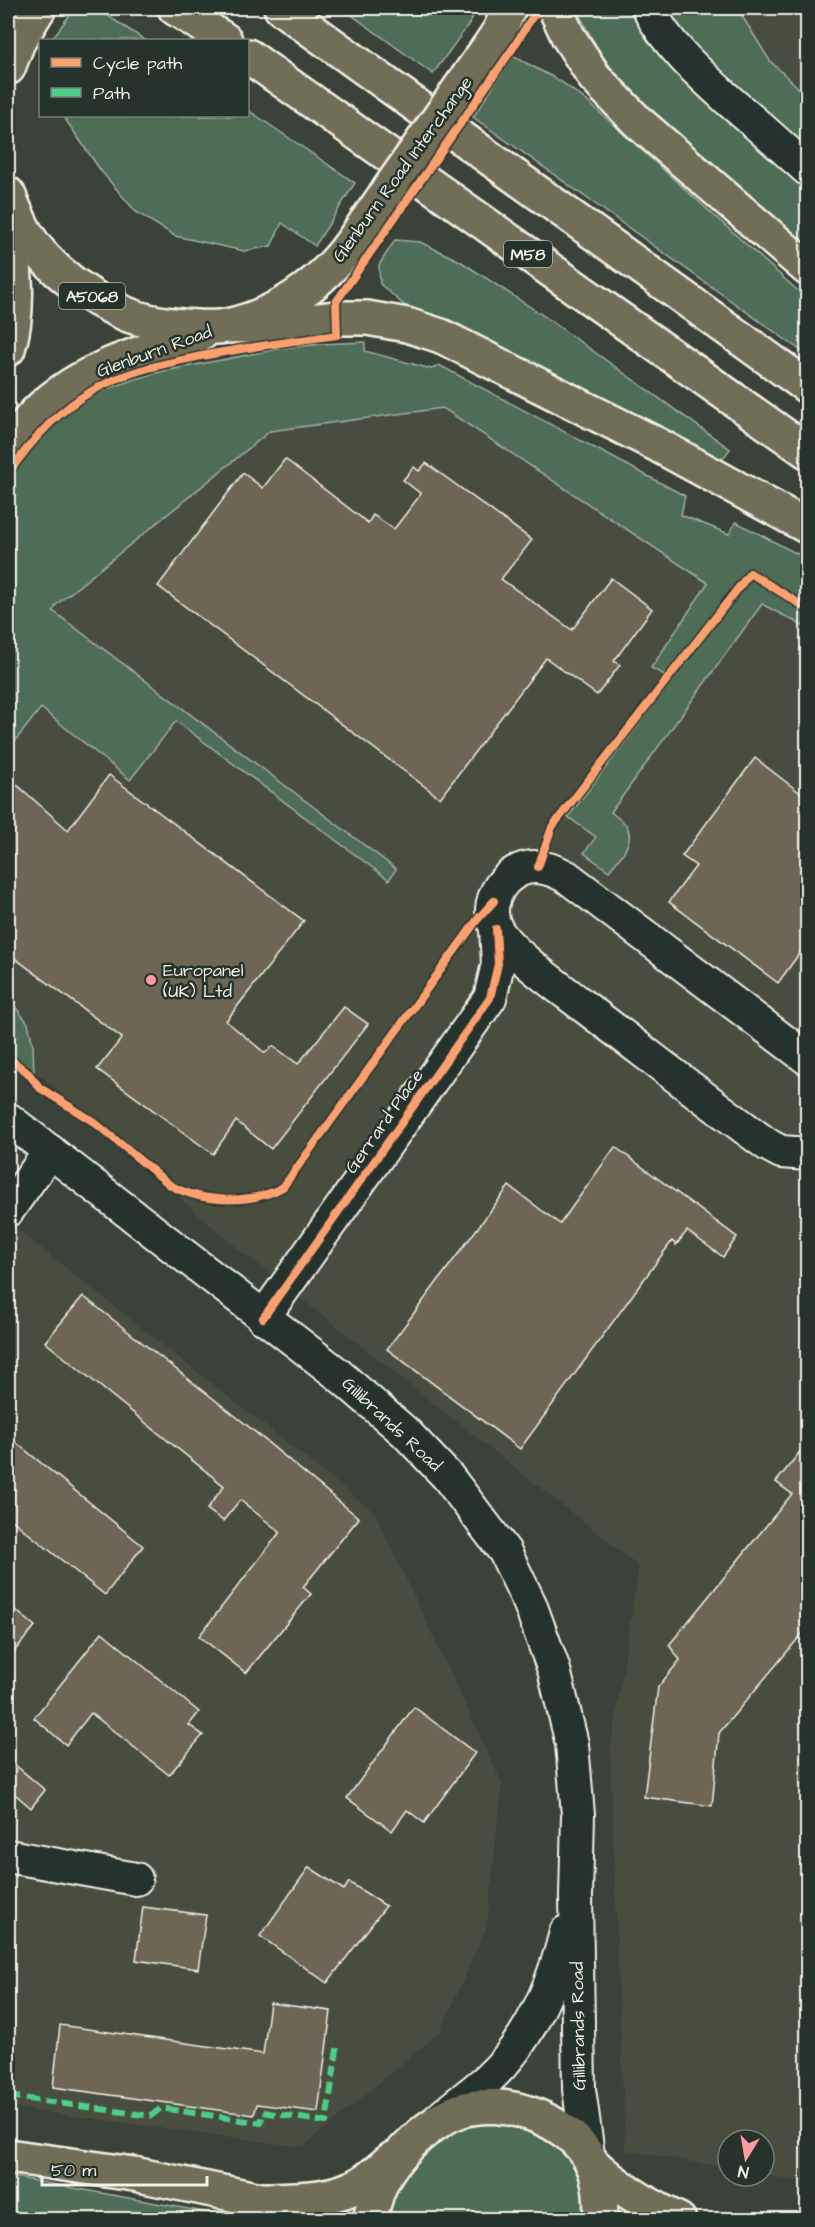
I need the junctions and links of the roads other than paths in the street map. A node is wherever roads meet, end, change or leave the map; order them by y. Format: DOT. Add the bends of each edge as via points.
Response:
graph roads {
  1 [pos="175,8"];
  2 [pos="281,8"];
  3 [pos="509,8"];
  4 [pos="555,8"];
  5 [pos="648,8"];
  6 [pos="34,14"];
  7 [pos="223,39"];
  8 [pos="249,57"];
  9 [pos="8,68"];
  10 [pos="807,170"];
  11 [pos="8,194"];
  12 [pos="8,211"];
  13 [pos="807,269"];
  14 [pos="224,327"];
  15 [pos="8,349"];
  16 [pos="807,387"];
  17 [pos="8,447"];
  18 [pos="807,452"];
  19 [pos="807,527"];
  20 [pos="496,929"];
  21 [pos="553,982"];
  22 [pos="490,998"];
  23 [pos="807,1059"];
  24 [pos="8,1119"];
  25 [pos="50,1151"];
  26 [pos="807,1154"];
  27 [pos="8,1210"];
  28 [pos="263,1318"];
  29 [pos="8,1856"];
  30 [pos="136,1879"];
  31 [pos="576,1896"];
  32 [pos="435,2122"];
  33 [pos="8,2156"];
  34 [pos="397,2156"];
  35 [pos="590,2159"];
  36 [pos="261,2200"];
  37 [pos="301,2220"];
  38 [pos="370,2220"];
  39 [pos="600,2220"];
  40 [pos="679,2220"];
  1 -- 7 [label="main road"];
  2 -- 16 [label="main road"];
  3 -- 14 [label="main road, Glenburn Road Interchange / A5068, bridge" via="488,48 327,273 268,311"];
  4 -- 13 [label="main road" via="595,78 638,122"];
  5 -- 10 [label="street" via="677,50 701,75"];
  6 -- 9 [label="main road"];
  8 -- 18 [label="main road, M58"];
  11 -- 14 [label="main road, Glenburn Road Interchange / A5068" via="28,235 53,266 88,293 127,315 168,324"];
  12 -- 15 [label="main road" via="16,281"];
  14 -- 17 [label="main road, Glenburn Road / A5068" via="120,360 74,382 40,409"];
  14 -- 19 [label="main road" via="367,318 441,336 656,444"];
  20 -- 21 [label="street"];
  20 -- 22 [label="street, Gerrard Place" via="498,964"];
  20 -- 23 [label="street, Gerrard Place" via="494,901 504,880 525,867 553,870"];
  21 -- 22 [label="street" via="521,984"];
  21 -- 26 [label="street" via="768,1145 781,1152"];
  22 -- 28 [label="street, Gerrard Place"];
  24 -- 25 [label="street, Gillibrands Road"];
  25 -- 27 [label="street"];
  25 -- 28 [label="street, Gillibrands Road"];
  28 -- 31 [label="street, Gillibrands Road" via="339,1375 406,1433 448,1477 505,1552 530,1604 554,1670 572,1744 578,1815"];
  29 -- 30 [label="street"];
  31 -- 32 [label="street, Gillibrands Road" via="558,1965 527,2029 490,2077"];
  31 -- 35 [label="street, Gillibrands Road" via="579,2089"];
  32 -- 34 [label="main road"];
  32 -- 35 [label="main road" via="482,2106 529,2113 568,2134"];
  33 -- 36 [label="main road" via="134,2174"];
  34 -- 36 [label="main road" via="344,2192 325,2197"];
  34 -- 38 [label="main road" via="384,2176"];
  35 -- 39 [label="main road" via="599,2186"];
  35 -- 40 [label="main road" via="627,2192"];
  36 -- 37 [label="main road"];
}
